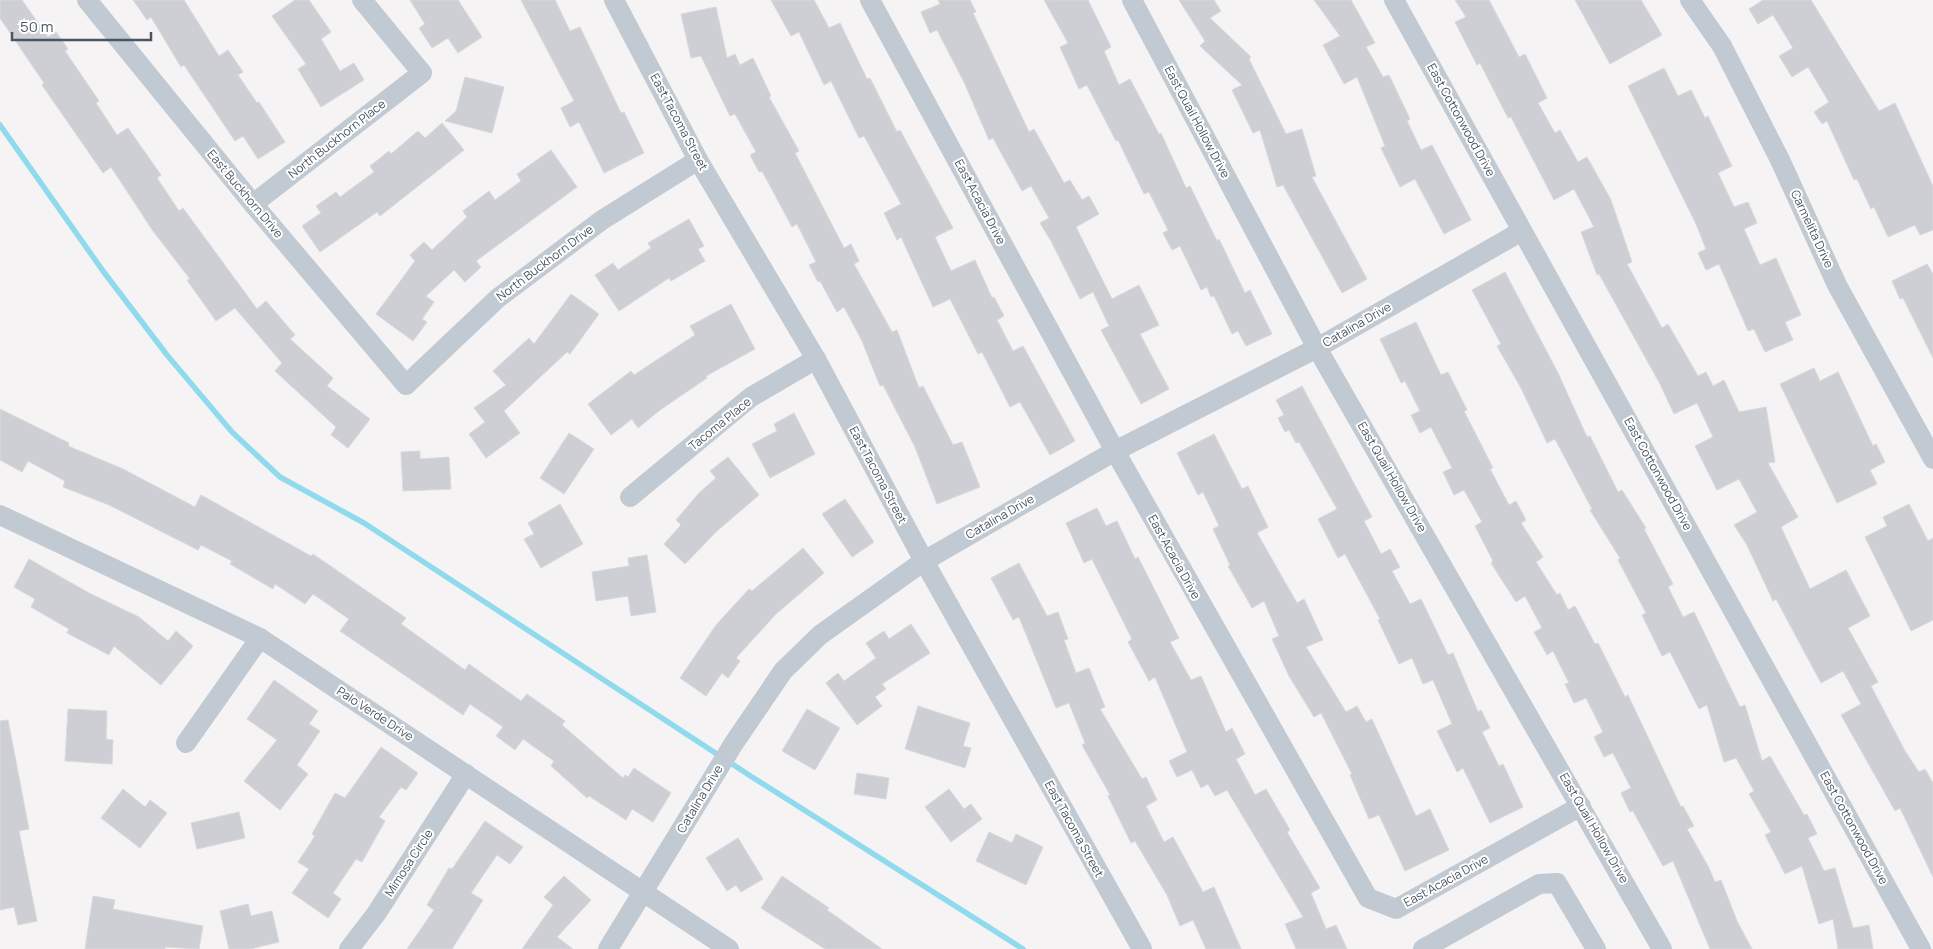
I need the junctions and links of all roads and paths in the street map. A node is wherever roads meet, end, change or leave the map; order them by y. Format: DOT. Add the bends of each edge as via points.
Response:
graph roads {
  1 [pos="87,0"];
  2 [pos="362,0"];
  3 [pos="614,0"];
  4 [pos="870,0"];
  5 [pos="1132,0"];
  6 [pos="1394,0"];
  7 [pos="1690,0"];
  8 [pos="698,160"];
  9 [pos="253,204"];
  10 [pos="1522,231"];
  11 [pos="1317,348"];
  12 [pos="816,359"];
  13 [pos="406,385"];
  14 [pos="1115,451"];
  15 [pos="1933,459"];
  16 [pos="630,497"];
  17 [pos="0,515"];
  18 [pos="924,561"];
  19 [pos="260,638"];
  20 [pos="186,743"];
  21 [pos="466,774"];
  22 [pos="1581,806"];
  23 [pos="645,892"];
  24 [pos="349,949"];
  25 [pos="608,949"];
  26 [pos="729,949"];
  27 [pos="1142,949"];
  28 [pos="1424,949"];
  29 [pos="1596,949"];
  30 [pos="1662,949"];
  31 [pos="1921,949"];
  1 -- 9 [label="street, East Buckhorn Drive"];
  2 -- 9 [label="street, North Buckhorn Place" via="422,73"];
  3 -- 8 [label="street, East Tacoma Street"];
  4 -- 14 [label="street, East Acacia Drive"];
  5 -- 11 [label="street, East Quail Hollow Drive"];
  6 -- 10 [label="street, East Cottonwood Drive"];
  7 -- 15 [label="street, Carmelita Drive" via="1722,46 1780,160 1837,284"];
  8 -- 12 [label="street, East Tacoma Street"];
  8 -- 13 [label="street, North Buckhorn Drive" via="602,220 498,298"];
  9 -- 13 [label="street, East Buckhorn Drive"];
  10 -- 11 [label="street, Catalina Drive"];
  10 -- 31 [label="street, East Cottonwood Drive"];
  11 -- 14 [label="street, Catalina Drive"];
  11 -- 22 [label="street, East Quail Hollow Drive"];
  12 -- 16 [label="street, Tacoma Place" via="751,397"];
  12 -- 18 [label="street, East Tacoma Street"];
  14 -- 18 [label="street, Catalina Drive"];
  14 -- 22 [label="street, East Acacia Drive" via="1368,898 1396,908"];
  17 -- 19 [label="street, Palo Verde Drive"];
  18 -- 23 [label="street, Catalina Drive" via="820,635 783,671 734,744"];
  18 -- 27 [label="street, East Tacoma Street"];
  19 -- 20 [label="street"];
  19 -- 21 [label="street, Palo Verde Drive"];
  21 -- 23 [label="street, Palo Verde Drive"];
  21 -- 24 [label="street, Mimosa Circle" via="376,914"];
  22 -- 30 [label="street, East Quail Hollow Drive"];
  23 -- 25 [label="street, Catalina Drive"];
  23 -- 26 [label="street, Palo Verde Drive"];
  28 -- 29 [label="street" via="1539,884 1557,883"];
}
